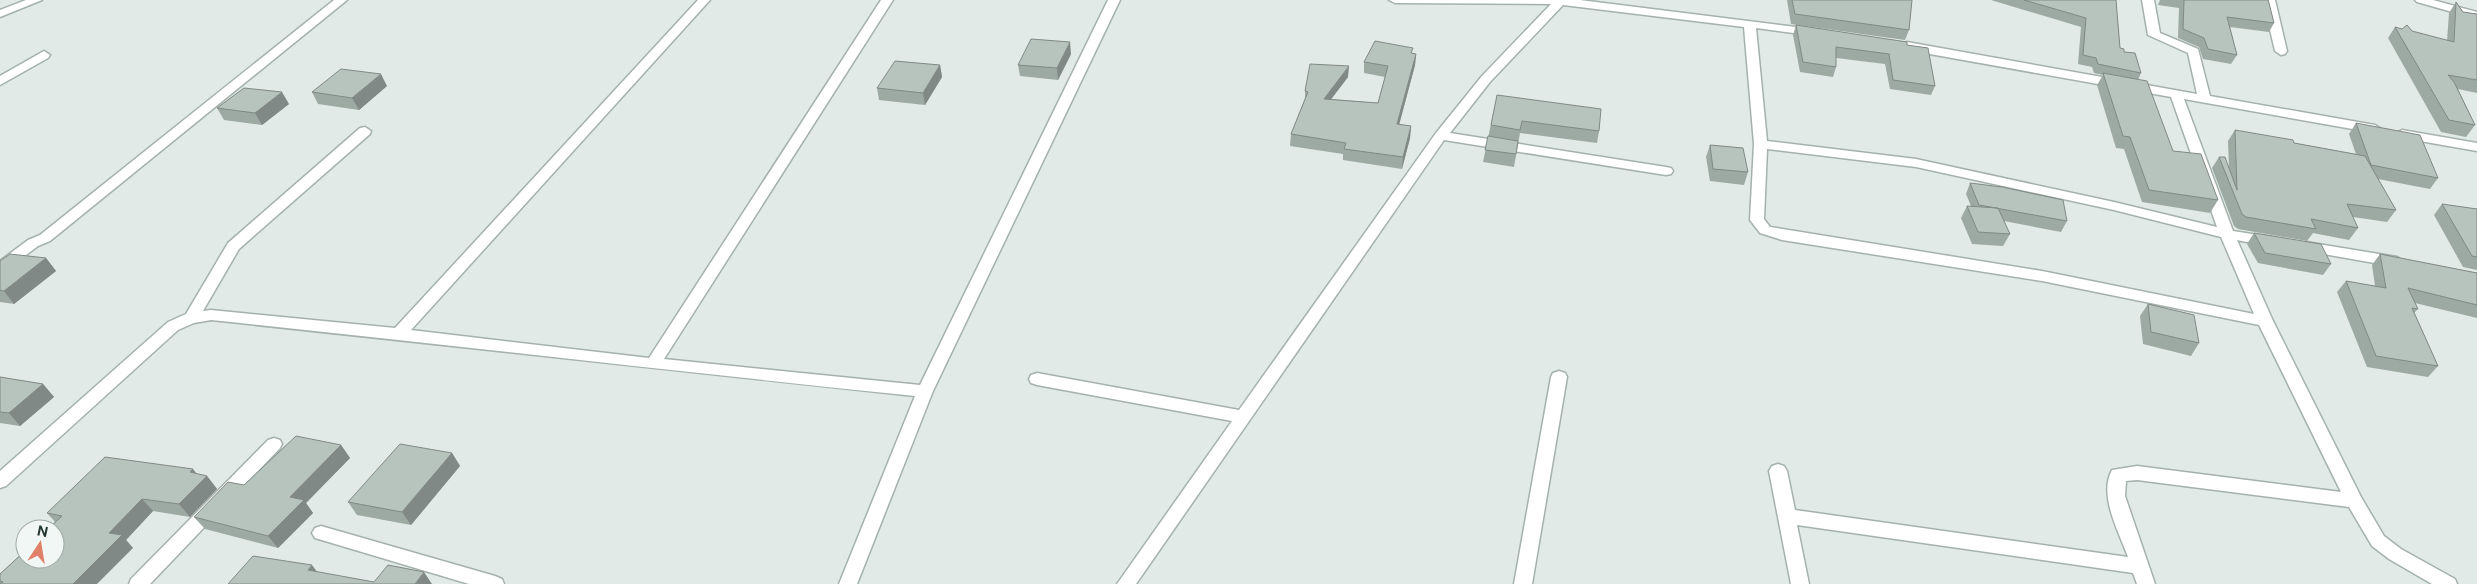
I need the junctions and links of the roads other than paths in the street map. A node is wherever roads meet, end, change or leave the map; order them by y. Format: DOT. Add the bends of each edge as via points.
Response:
graph roads {
  1 [pos="36,0"];
  2 [pos="342,0"];
  3 [pos="704,0"];
  4 [pos="887,0"];
  5 [pos="1114,0"];
  6 [pos="1395,0"];
  7 [pos="2148,0"];
  8 [pos="2269,0"];
  9 [pos="2421,0"];
  10 [pos="1560,1"];
  11 [pos="0,14"];
  12 [pos="2477,16"];
  13 [pos="1750,23"];
  14 [pos="1825,34"];
  15 [pos="1892,44"];
  16 [pos="2281,51"];
  17 [pos="44,55"];
  18 [pos="0,81"];
  19 [pos="2176,94"];
  20 [pos="2205,100"];
  21 [pos="365,131"];
  22 [pos="1441,136"];
  23 [pos="1761,144"];
  24 [pos="2477,147"];
  25 [pos="1666,171"];
  26 [pos="2227,234"];
  27 [pos="2410,264"];
  28 [pos="0,268"];
  29 [pos="191,318"];
  30 [pos="2264,321"];
  31 [pos="399,334"];
  32 [pos="653,364"];
  33 [pos="1559,376"];
  34 [pos="1037,379"];
  35 [pos="925,391"];
  36 [pos="1243,416"];
  37 [pos="274,444"];
  38 [pos="1778,470"];
  39 [pos="0,481"];
  40 [pos="2354,501"];
  41 [pos="1785,516"];
  42 [pos="321,533"];
  43 [pos="2140,566"];
  44 [pos="138,584"];
  45 [pos="495,584"];
  46 [pos="848,584"];
  47 [pos="1126,584"];
  48 [pos="1522,584"];
  49 [pos="1800,584"];
  50 [pos="2146,584"];
  51 [pos="2448,584"];
  1 -- 11 [label="street"];
  2 -- 28 [label="street" via="45,238"];
  3 -- 31 [label="street"];
  4 -- 32 [label="street"];
  5 -- 35 [label="street"];
  6 -- 10 [label="street"];
  7 -- 20 [label="street" via="2154,35 2194,52"];
  8 -- 16 [label="street"];
  9 -- 12 [label="street"];
  10 -- 13 [label="street"];
  10 -- 22 [label="street" via="1486,79"];
  13 -- 14 [label="street"];
  13 -- 23 [label="street"];
  15 -- 19 [label="street"];
  17 -- 18 [label="street"];
  19 -- 20 [label="street"];
  19 -- 26 [label="street"];
  20 -- 24 [label="street"];
  21 -- 29 [label="street" via="233,246"];
  22 -- 25 [label="street"];
  22 -- 36 [label="street"];
  23 -- 26 [label="street" via="1916,163"];
  23 -- 30 [label="street" via="1757,220 1765,230 1782,236 2042,276"];
  26 -- 27 [label="street"];
  26 -- 30 [label="street"];
  29 -- 31 [label="street" via="211,315"];
  29 -- 39 [label="street" via="173,326"];
  30 -- 40 [label="street"];
  31 -- 32 [label="street"];
  32 -- 35 [label="street"];
  33 -- 48 [label="street"];
  34 -- 36 [label="street"];
  35 -- 46 [label="street"];
  36 -- 47 [label="street"];
  37 -- 44 [label="street"];
  38 -- 41 [label="street"];
  40 -- 43 [label="street" via="2137,472 2118,475 2116,496"];
  40 -- 51 [label="street" via="2378,541"];
  41 -- 43 [label="street"];
  41 -- 49 [label="street"];
  42 -- 45 [label="street"];
  43 -- 50 [label="street"];
}
